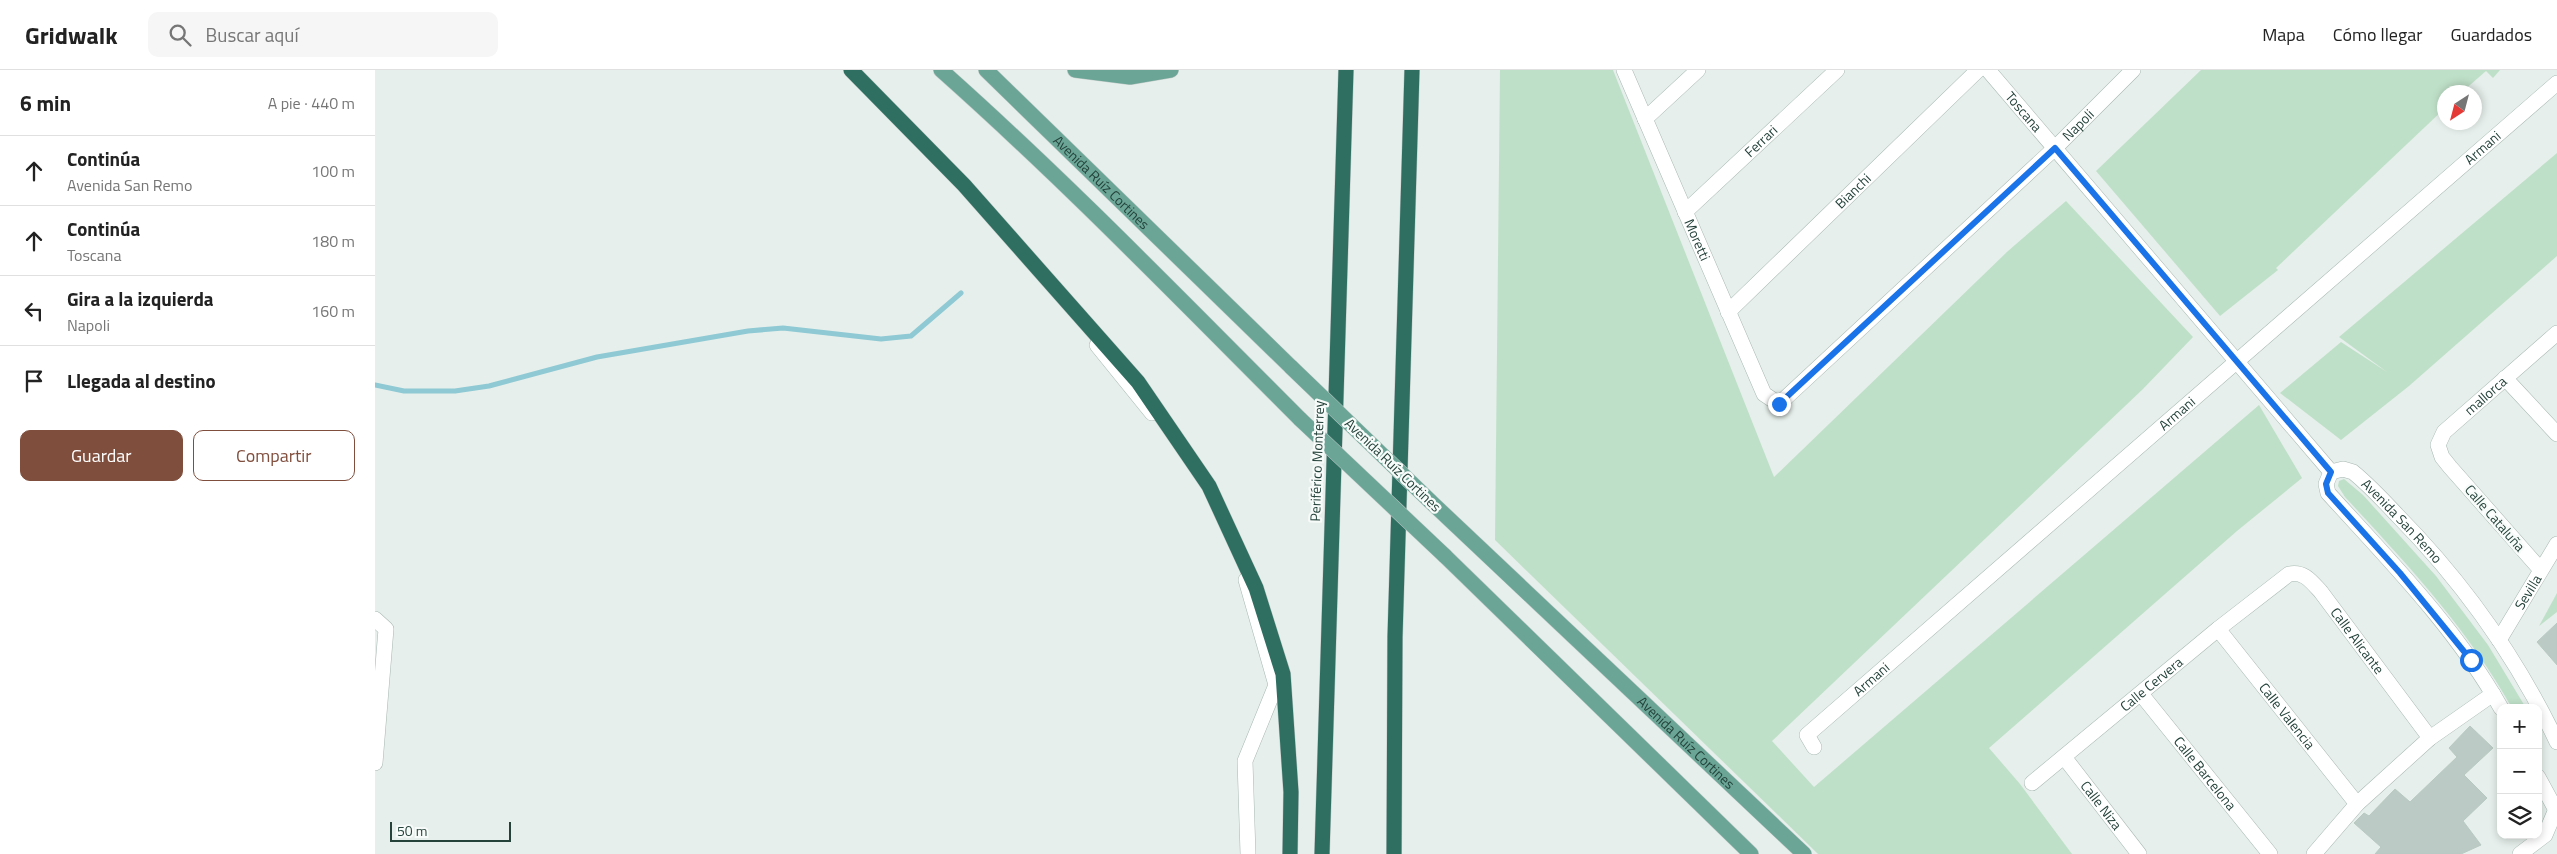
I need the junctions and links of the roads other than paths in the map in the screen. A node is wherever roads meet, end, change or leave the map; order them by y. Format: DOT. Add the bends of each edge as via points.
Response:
graph roads {
  1 [pos="851,70"];
  2 [pos="941,70"];
  3 [pos="986,70"];
  4 [pos="1075,70"];
  5 [pos="1171,70"];
  6 [pos="1346,70"];
  7 [pos="1412,70"];
  8 [pos="1625,70"];
  9 [pos="1698,70"];
  10 [pos="1837,70"];
  11 [pos="1978,70"];
  12 [pos="1988,70"];
  13 [pos="2133,70"];
  14 [pos="2557,82"];
  15 [pos="1645,119"];
  16 [pos="2055,148"];
  17 [pos="964,185"];
  18 [pos="1685,212"];
  19 [pos="1728,312"];
  20 [pos="2557,332"];
  21 [pos="2237,362"];
  22 [pos="2505,378"];
  23 [pos="1779,404"];
  24 [pos="2557,434"];
  25 [pos="2450,467"];
  26 [pos="2331,472"];
  27 [pos="2557,544"];
  28 [pos="2540,569"];
  29 [pos="2273,587"];
  30 [pos="375,619"];
  31 [pos="2218,629"];
  32 [pos="2499,640"];
  33 [pos="2141,694"];
  34 [pos="2493,694"];
  35 [pos="2499,704"];
  36 [pos="2430,738"];
  37 [pos="2557,742"];
  38 [pos="1814,748"];
  39 [pos="375,754"];
  40 [pos="2064,757"];
  41 [pos="2033,783"];
  42 [pos="2542,784"];
  43 [pos="2357,804"];
  44 [pos="2556,809"];
  45 [pos="2551,836"];
  46 [pos="1248,854"];
  47 [pos="1290,854"];
  48 [pos="1322,854"];
  49 [pos="1393,854"];
  50 [pos="1751,854"];
  51 [pos="1804,854"];
  52 [pos="2139,854"];
  53 [pos="2270,854"];
  54 [pos="2314,854"];
  55 [pos="2520,854"];
  1 -- 17 [label="highway"];
  2 -- 50 [label="main road, Avenida Ruíz Cortines, bridge" via="1115,234 1300,419"];
  3 -- 51 [label="main road, Avenida Ruíz Cortines, bridge" via="1430,501"];
  4 -- 5 [label="main road" via="1131,77"];
  6 -- 48 [label="highway, Periférico Monterrey"];
  7 -- 49 [label="highway" via="1395,638"];
  8 -- 15 [label="street, Moretti"];
  9 -- 15 [label="street"];
  10 -- 18 [label="street, Ferrari"];
  11 -- 19 [label="street, Bianchi"];
  12 -- 16 [label="street, Toscana"];
  13 -- 16 [label="street, Napoli"];
  14 -- 21 [label="street, Armani"];
  15 -- 18 [label="street, Moretti"];
  16 -- 21 [label="street, Toscana"];
  16 -- 23 [label="street, Napoli"];
  17 -- 46 [label="street" via="1180,446 1243,567 1276,685 1245,761"];
  17 -- 47 [label="highway" via="1137,382 1209,486 1256,588 1283,674 1291,792"];
  18 -- 19 [label="street, Moretti"];
  19 -- 23 [label="street, Moretti" via="1764,394"];
  20 -- 22 [label="street, mallorca"];
  21 -- 26 [label="street, Toscana"];
  21 -- 38 [label="street, Armani" via="1807,736"];
  22 -- 24 [label="street"];
  22 -- 25 [label="street, mallorca" via="2443,432 2438,445"];
  25 -- 28 [label="street, Calle Cataluña"];
  26 -- 32 [label="street, Avenida San Remo" via="2343,469 2361,478 2437,555"];
  26 -- 34 [label="street" via="2326,484 2328,493 2400,573 2471,660"];
  27 -- 28 [label="street, Sevilla"];
  28 -- 32 [label="street, Sevilla"];
  29 -- 31 [label="street, Calle Cervera"];
  29 -- 36 [label="street, Calle Alicante" via="2289,574 2297,572 2307,577"];
  30 -- 39 [label="street" via="386,629"];
  31 -- 33 [label="street, Calle Cervera"];
  31 -- 43 [label="street, Calle Valencia"];
  32 -- 37 [label="street, Avenida San Remo" via="2538,701"];
  33 -- 40 [label="street, Calle Cervera"];
  33 -- 53 [label="street, Calle Barcelona"];
  34 -- 35 [label="street"];
  34 -- 36 [label="street"];
  36 -- 43 [label="street"];
  40 -- 41 [label="street, Calle Cervera"];
  40 -- 52 [label="street, Calle Niza"];
  42 -- 44 [label="street"];
  43 -- 54 [label="street"];
  44 -- 45 [label="street"];
  45 -- 55 [label="street"];
}
